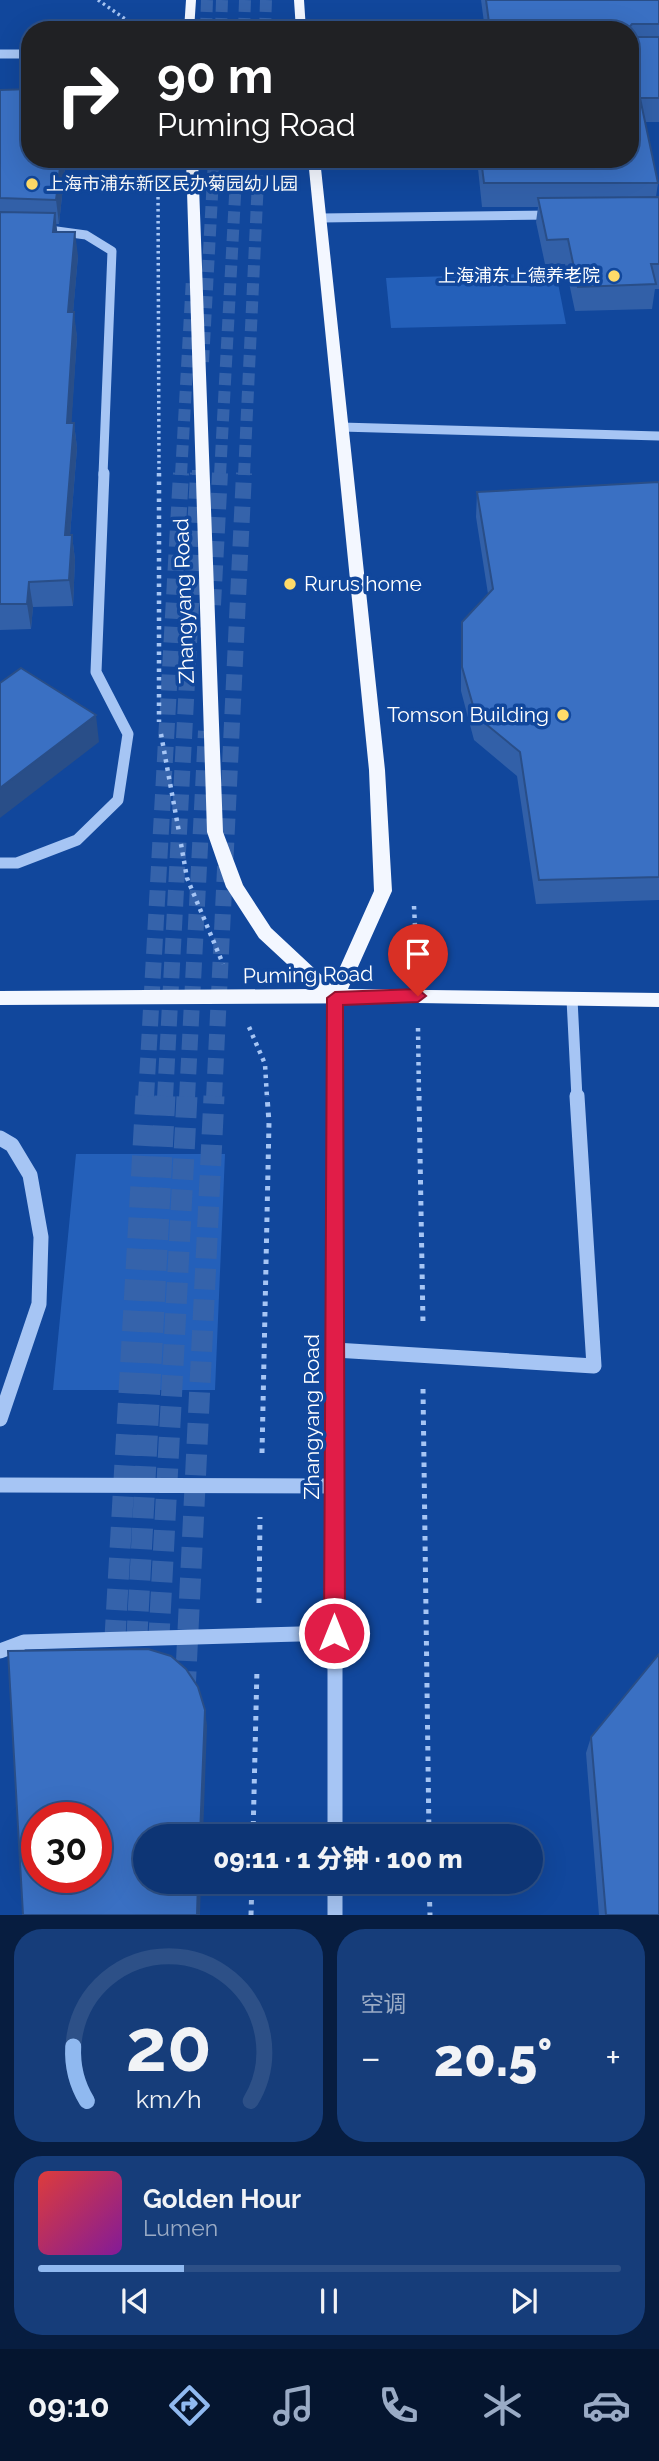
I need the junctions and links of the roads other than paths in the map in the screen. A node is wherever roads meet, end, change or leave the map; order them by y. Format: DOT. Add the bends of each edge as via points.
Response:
graph roads {
  1 [pos="191,0"];
  2 [pos="299,0"];
  3 [pos="190,21"];
  4 [pos="300,21"];
  5 [pos="0,54"];
  6 [pos="21,54"];
  7 [pos="191,168"];
  8 [pos="315,168"];
  9 [pos="565,215"];
  10 [pos="321,218"];
  11 [pos="32,229"];
  12 [pos="341,427"];
  13 [pos="659,436"];
  14 [pos="0,863"];
  15 [pos="0,998"];
  16 [pos="335,998"];
  17 [pos="572,999"];
  18 [pos="659,1000"];
  19 [pos="0,1138"];
  20 [pos="335,1350"];
  21 [pos="0,1419"];
  22 [pos="0,1485"];
  23 [pos="335,1486"];
  24 [pos="334,1633"];
  25 [pos="0,1651"];
  26 [pos="335,1824"];
  27 [pos="335,1894"];
  28 [pos="335,1915"];
  1 -- 3 [label="main road"];
  2 -- 4 [label="main road"];
  5 -- 6 [label="street"];
  7 -- 16 [label="main road, Zhangyang Road" via="215,832 235,887 265,933"];
  8 -- 10 [label="main road, Zhangyang Road"];
  9 -- 10 [label="lane"];
  10 -- 12 [label="main road, Zhangyang Road"];
  11 -- 14 [label="street" via="86,235 112,251 96,672 128,734 118,800 77,840 17,863"];
  12 -- 13 [label="street"];
  12 -- 16 [label="main road, Zhangyang Road" via="377,770 383,891"];
  15 -- 16 [label="main road, Puming Road"];
  16 -- 17 [label="main road, Puming Road"];
  16 -- 20 [label="street, Zhangyang Road"];
  17 -- 18 [label="main road, Puming Road"];
  17 -- 20 [label="street" via="594,1366"];
  19 -- 21 [label="street" via="12,1145 30,1175 41,1237 39,1304"];
  20 -- 23 [label="street, Zhangyang Road"];
  22 -- 23 [label="street"];
  23 -- 24 [label="street, Zhangyang Road"];
  24 -- 25 [label="street" via="24,1642"];
  24 -- 26 [label="street, Zhangyang Road"];
  27 -- 28 [label="street"];
}
